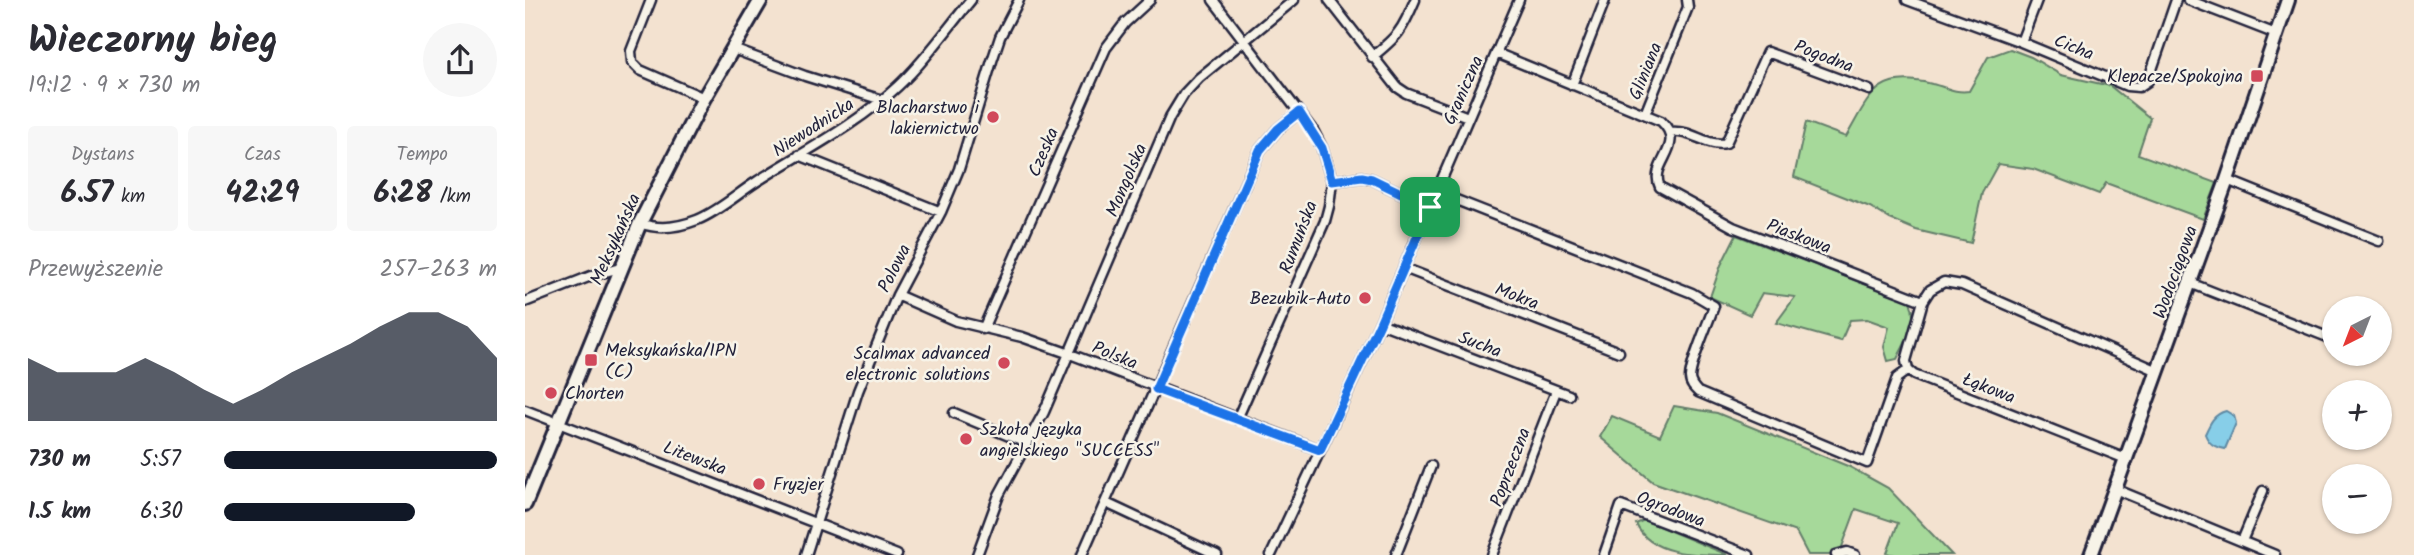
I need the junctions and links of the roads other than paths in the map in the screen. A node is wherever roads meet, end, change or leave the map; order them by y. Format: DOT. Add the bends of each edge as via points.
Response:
graph roads {
  1 [pos="651,0"];
  2 [pos="761,0"];
  3 [pos="971,0"];
  4 [pos="1019,0"];
  5 [pos="1150,0"];
  6 [pos="1213,0"];
  7 [pos="1294,0"];
  8 [pos="1329,0"];
  9 [pos="1415,0"];
  10 [pos="1519,0"];
  11 [pos="1605,0"];
  12 [pos="1687,0"];
  13 [pos="1907,0"];
  14 [pos="2037,0"];
  15 [pos="2176,0"];
  16 [pos="2188,0"];
  17 [pos="2288,0"];
  18 [pos="2276,34"];
  19 [pos="1245,41"];
  20 [pos="2021,42"];
  21 [pos="733,49"];
  22 [pos="1496,53"];
  23 [pos="1372,57"];
  24 [pos="1572,85"];
  25 [pos="1869,90"];
  26 [pos="704,98"];
  27 [pos="882,100"];
  28 [pos="1299,112"];
  29 [pos="1645,114"];
  30 [pos="1468,117"];
  31 [pos="1670,132"];
  32 [pos="799,155"];
  33 [pos="2227,180"];
  34 [pos="1332,181"];
  35 [pos="1436,192"];
  36 [pos="1430,207"];
  37 [pos="941,212"];
  38 [pos="640,223"];
  39 [pos="2379,241"];
  40 [pos="620,268"];
  41 [pos="1404,268"];
  42 [pos="2190,283"];
  43 [pos="897,295"];
  44 [pos="1923,301"];
  45 [pos="525,302"];
  46 [pos="1380,323"];
  47 [pos="983,329"];
  48 [pos="2322,335"];
  49 [pos="1619,352"];
  50 [pos="1069,354"];
  51 [pos="1908,370"];
  52 [pos="2158,371"];
  53 [pos="1156,389"];
  54 [pos="1556,391"];
  55 [pos="1569,396"];
  56 [pos="525,410"];
  57 [pos="954,413"];
  58 [pos="1237,419"];
  59 [pos="559,422"];
  60 [pos="1026,443"];
  61 [pos="1320,450"];
  62 [pos="2126,459"];
  63 [pos="1431,466"];
  64 [pos="2115,489"];
  65 [pos="2263,491"];
  66 [pos="1106,503"];
  67 [pos="525,504"];
  68 [pos="816,524"];
  69 [pos="2242,541"];
  70 [pos="1731,552"];
  71 [pos="806,555"];
  72 [pos="897,555"];
  73 [pos="977,555"];
  74 [pos="1083,555"];
  75 [pos="1217,555"];
  76 [pos="1272,555"];
  77 [pos="1396,555"];
  78 [pos="1492,555"];
  79 [pos="1604,555"];
  80 [pos="1749,555"];
  81 [pos="1836,555"];
  82 [pos="1855,555"];
  83 [pos="2091,555"];
  84 [pos="2275,555"];
  1 -- 26 [label="street" via="631,51 632,62 640,70"];
  2 -- 21 [label="street, Meksykańska"];
  3 -- 27 [label="street, Niewodnicka"];
  4 -- 37 [label="street, Polowa" via="1000,37"];
  5 -- 47 [label="street, Czeska" via="1105,48"];
  6 -- 19 [label="street, Rumuńska"];
  7 -- 19 [label="street, Mongolska"];
  8 -- 23 [label="street"];
  9 -- 23 [label="street" via="1395,38"];
  10 -- 22 [label="street, Graniczna"];
  11 -- 24 [label="street"];
  12 -- 29 [label="street, Gliniana"];
  13 -- 20 [label="street, Cicha"];
  14 -- 20 [label="street"];
  15 -- 20 [label="street, Cicha" via="2148,81 2139,87"];
  16 -- 18 [label="street"];
  17 -- 18 [label="street, Wodociągowa"];
  18 -- 33 [label="street, Wodociągowa"];
  19 -- 28 [label="street, Rumuńska"];
  19 -- 50 [label="street, Mongolska" via="1199,78 1170,117"];
  21 -- 26 [label="street, Meksykańska"];
  21 -- 27 [label="street"];
  22 -- 24 [label="street"];
  22 -- 30 [label="street, Graniczna"];
  23 -- 30 [label="street" via="1406,93"];
  24 -- 29 [label="street"];
  25 -- 31 [label="street, Pogodna" via="1767,52 1726,143"];
  26 -- 38 [label="street, Meksykańska"];
  27 -- 32 [label="street, Niewodnicka"];
  28 -- 34 [label="street, Rumuńska" via="1322,148"];
  28 -- 53 [label="street" via="1260,150"];
  29 -- 31 [label="street" via="1661,121"];
  30 -- 35 [label="street, Graniczna"];
  31 -- 44 [label="street, Piaskowa" via="1657,181 1667,192 1733,227"];
  32 -- 37 [label="street"];
  32 -- 38 [label="street, Niewodnicka" via="696,220 676,226"];
  33 -- 39 [label="street"];
  33 -- 42 [label="street, Wodociągowa"];
  34 -- 36 [label="street, Rumuńska" via="1372,179"];
  34 -- 58 [label="street, Rumuńska" via="1325,221"];
  35 -- 36 [label="street, Graniczna"];
  35 -- 51 [label="street" via="1692,293 1714,306 1692,369 1692,386 1867,463 1897,378"];
  36 -- 41 [label="street, Graniczna"];
  37 -- 43 [label="street, Polowa"];
  38 -- 40 [label="street, Meksykańska"];
  40 -- 45 [label="street"];
  40 -- 59 [label="street, Meksykańska"];
  41 -- 46 [label="street, Graniczna"];
  41 -- 49 [label="street, Mokra"];
  42 -- 48 [label="street"];
  42 -- 52 [label="street, Wodociągowa"];
  43 -- 47 [label="street, Polska"];
  43 -- 68 [label="street, Polowa" via="857,391"];
  44 -- 51 [label="street" via="1906,361"];
  44 -- 52 [label="street" via="1944,282 1962,285"];
  46 -- 54 [label="street, Sucha"];
  46 -- 61 [label="street, Graniczna"];
  47 -- 50 [label="street, Polska"];
  50 -- 53 [label="street, Polska"];
  50 -- 60 [label="street, Mongolska"];
  51 -- 62 [label="street, Łąkowa"];
  52 -- 62 [label="street, Wodociągowa"];
  53 -- 58 [label="street, Polska"];
  53 -- 66 [label="street"];
  54 -- 55 [label="street, Sucha"];
  54 -- 78 [label="street, Poprzeczna"];
  56 -- 59 [label="street, Litewska"];
  57 -- 60 [label="street"];
  58 -- 61 [label="street, Polska"];
  59 -- 67 [label="street, Meksykańska"];
  59 -- 68 [label="street, Litewska"];
  60 -- 73 [label="street, Mongolska" via="999,495"];
  61 -- 76 [label="street, Graniczna"];
  62 -- 64 [label="street, Wodociągowa"];
  63 -- 77 [label="street"];
  64 -- 69 [label="street"];
  64 -- 83 [label="street, Wodociągowa"];
  65 -- 69 [label="street"];
  66 -- 74 [label="street"];
  66 -- 75 [label="street"];
  68 -- 71 [label="street, Polowa"];
  68 -- 72 [label="street, Litewska"];
  69 -- 84 [label="street"];
  70 -- 79 [label="street, Ogrodowa" via="1621,506"];
  70 -- 80 [label="street, Ogrodowa"];
  81 -- 82 [label="street"];
}
